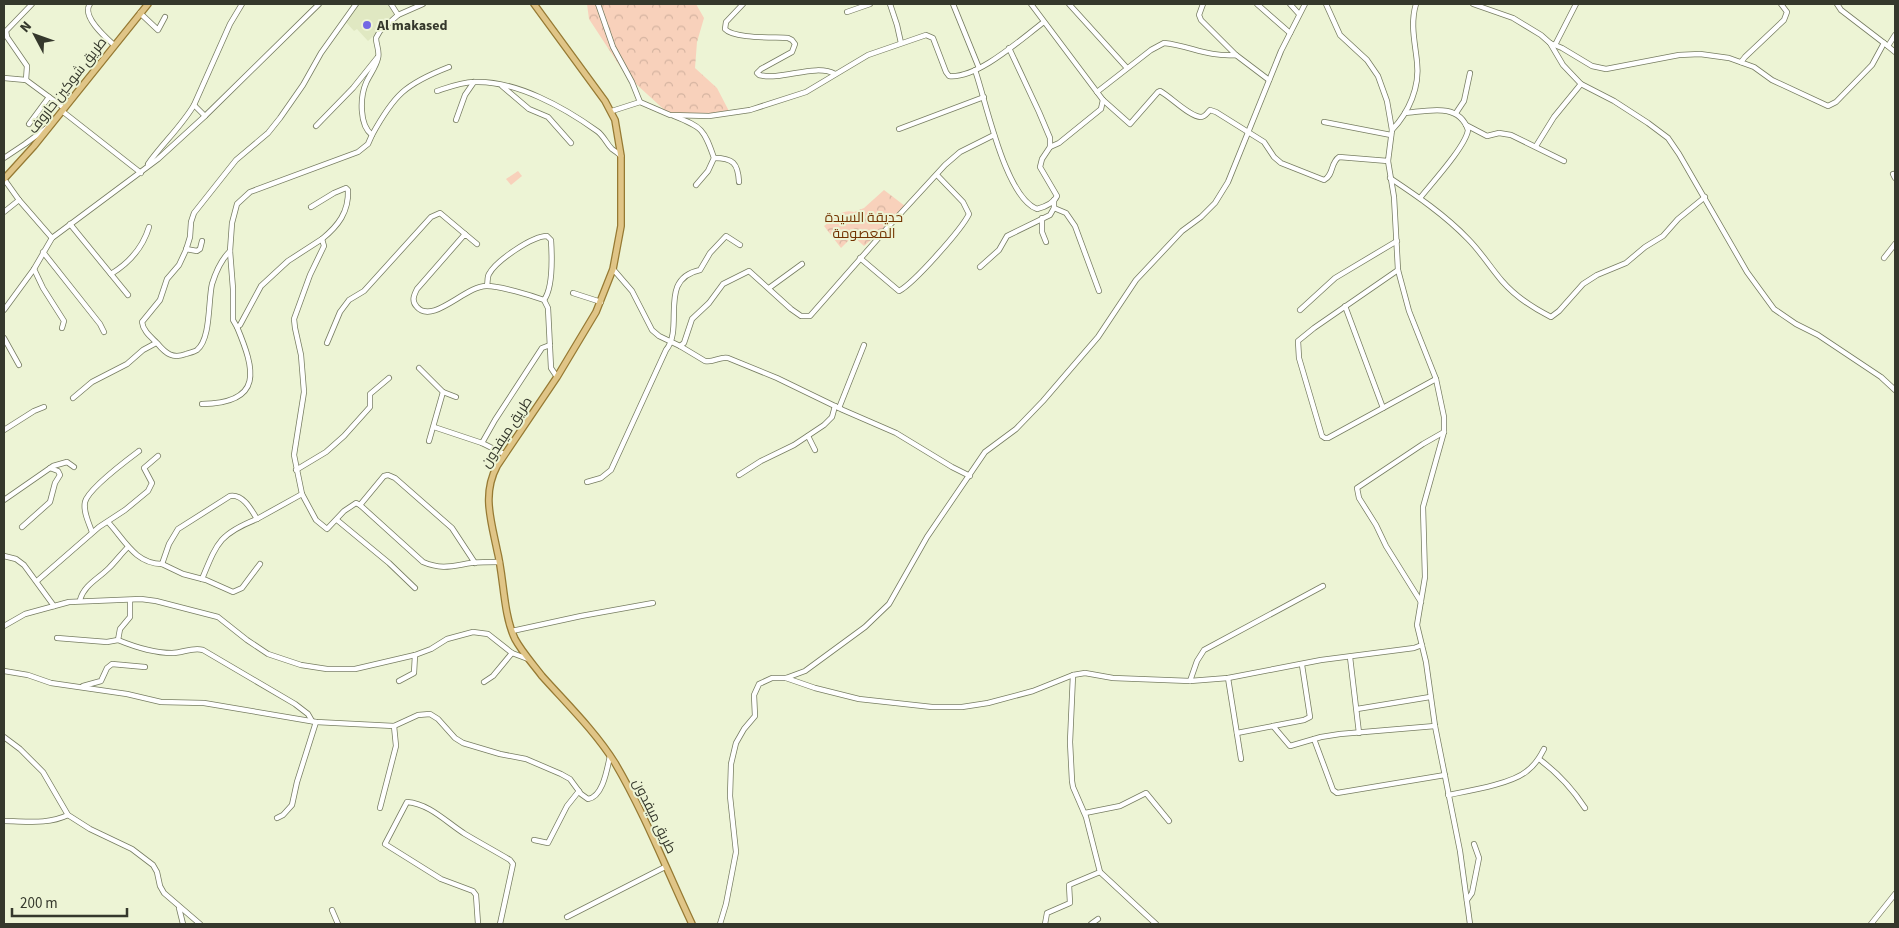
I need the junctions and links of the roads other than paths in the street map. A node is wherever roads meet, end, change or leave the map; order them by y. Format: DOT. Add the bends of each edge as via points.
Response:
graph roads {
  1 [pos="32,4"];
  2 [pos="90,4"];
  3 [pos="148,4"];
  4 [pos="242,4"];
  5 [pos="318,4"];
  6 [pos="356,4"];
  7 [pos="391,4"];
  8 [pos="423,4"];
  9 [pos="534,4"];
  10 [pos="598,4"];
  11 [pos="742,4"];
  12 [pos="870,4"];
  13 [pos="890,4"];
  14 [pos="953,4"];
  15 [pos="1031,4"];
  16 [pos="1069,4"];
  17 [pos="1203,4"];
  18 [pos="1257,4"];
  19 [pos="1290,4"];
  20 [pos="1305,4"];
  21 [pos="1326,4"];
  22 [pos="1416,4"];
  23 [pos="1473,4"];
  24 [pos="1576,4"];
  25 [pos="1781,4"];
  26 [pos="1837,4"];
  27 [pos="847,12"];
  28 [pos="140,13"];
  29 [pos="1299,14"];
  30 [pos="398,15"];
  31 [pos="165,17"];
  32 [pos="1044,22"];
  33 [pos="1290,33"];
  34 [pos="1895,35"];
  35 [pos="901,43"];
  36 [pos="1553,44"];
  37 [pos="114,45"];
  38 [pos="1886,45"];
  39 [pos="1009,48"];
  40 [pos="1895,52"];
  41 [pos="1236,55"];
  42 [pos="378,56"];
  43 [pos="1741,62"];
  44 [pos="449,67"];
  45 [pos="1127,68"];
  46 [pos="977,69"];
  47 [pos="1470,72"];
  48 [pos="835,74"];
  49 [pos="4,78"];
  50 [pos="26,80"];
  51 [pos="1269,80"];
  52 [pos="474,82"];
  53 [pos="1580,84"];
  54 [pos="501,85"];
  55 [pos="437,91"];
  56 [pos="1097,92"];
  57 [pos="49,97"];
  58 [pos="984,97"];
  59 [pos="1103,100"];
  60 [pos="640,102"];
  61 [pos="194,105"];
  62 [pos="63,109"];
  63 [pos="612,111"];
  64 [pos="1405,113"];
  65 [pos="1456,113"];
  66 [pos="670,114"];
  67 [pos="205,116"];
  68 [pos="456,120"];
  69 [pos="1324,122"];
  70 [pos="28,124"];
  71 [pos="50,125"];
  72 [pos="1466,125"];
  73 [pos="316,126"];
  74 [pos="899,129"];
  75 [pos="1392,132"];
  76 [pos="1249,133"];
  77 [pos="372,135"];
  78 [pos="994,136"];
  79 [pos="571,143"];
  80 [pos="1536,146"];
  81 [pos="1050,147"];
  82 [pos="621,156"];
  83 [pos="4,158"];
  84 [pos="714,158"];
  85 [pos="1388,161"];
  86 [pos="1564,161"];
  87 [pos="142,171"];
  88 [pos="937,175"];
  89 [pos="1390,178"];
  90 [pos="4,179"];
  91 [pos="739,182"];
  92 [pos="696,185"];
  93 [pos="1705,197"];
  94 [pos="1420,198"];
  95 [pos="19,200"];
  96 [pos="1054,200"];
  97 [pos="311,207"];
  98 [pos="1054,208"];
  99 [pos="4,212"];
  100 [pos="1042,218"];
  101 [pos="70,224"];
  102 [pos="149,227"];
  103 [pos="465,234"];
  104 [pos="52,238"];
  105 [pos="322,239"];
  106 [pos="202,241"];
  107 [pos="1397,241"];
  108 [pos="1046,242"];
  109 [pos="477,244"];
  110 [pos="1895,244"];
  111 [pos="740,245"];
  112 [pos="186,249"];
  113 [pos="230,251"];
  114 [pos="43,252"];
  115 [pos="860,258"];
  116 [pos="1884,258"];
  117 [pos="802,264"];
  118 [pos="980,267"];
  119 [pos="34,269"];
  120 [pos="613,269"];
  121 [pos="1398,270"];
  122 [pos="111,274"];
  123 [pos="488,286"];
  124 [pos="769,288"];
  125 [pos="1099,291"];
  126 [pos="573,292"];
  127 [pos="128,295"];
  128 [pos="544,300"];
  129 [pos="601,302"];
  130 [pos="1345,306"];
  131 [pos="4,310"];
  132 [pos="1300,310"];
  133 [pos="236,327"];
  134 [pos="62,328"];
  135 [pos="104,332"];
  136 [pos="4,338"];
  137 [pos="327,342"];
  138 [pos="672,342"];
  139 [pos="156,343"];
  140 [pos="864,344"];
  141 [pos="550,345"];
  142 [pos="680,346"];
  143 [pos="19,365"];
  144 [pos="419,368"];
  145 [pos="557,377"];
  146 [pos="390,378"];
  147 [pos="1436,379"];
  148 [pos="1895,390"];
  149 [pos="443,392"];
  150 [pos="73,398"];
  151 [pos="456,398"];
  152 [pos="202,404"];
  153 [pos="44,407"];
  154 [pos="837,407"];
  155 [pos="1382,408"];
  156 [pos="434,427"];
  157 [pos="4,430"];
  158 [pos="1444,432"];
  159 [pos="808,436"];
  160 [pos="429,441"];
  161 [pos="482,443"];
  162 [pos="138,450"];
  163 [pos="815,450"];
  164 [pos="504,454"];
  165 [pos="158,456"];
  166 [pos="74,467"];
  167 [pos="50,468"];
  168 [pos="296,470"];
  169 [pos="739,475"];
  170 [pos="970,476"];
  171 [pos="587,482"];
  172 [pos="302,494"];
  173 [pos="4,500"];
  174 [pos="360,505"];
  175 [pos="257,519"];
  176 [pos="337,520"];
  177 [pos="108,522"];
  178 [pos="22,527"];
  179 [pos="92,532"];
  180 [pos="128,547"];
  181 [pos="4,556"];
  182 [pos="475,562"];
  183 [pos="500,562"];
  184 [pos="162,564"];
  185 [pos="260,564"];
  186 [pos="202,579"];
  187 [pos="37,581"];
  188 [pos="1323,586"];
  189 [pos="415,588"];
  190 [pos="80,600"];
  191 [pos="130,600"];
  192 [pos="1421,602"];
  193 [pos="653,603"];
  194 [pos="54,606"];
  195 [pos="4,626"];
  196 [pos="512,631"];
  197 [pos="57,638"];
  198 [pos="118,640"];
  199 [pos="1422,645"];
  200 [pos="512,653"];
  201 [pos="415,655"];
  202 [pos="1350,657"];
  203 [pos="529,660"];
  204 [pos="1302,665"];
  205 [pos="145,668"];
  206 [pos="4,671"];
  207 [pos="1073,675"];
  208 [pos="786,678"];
  209 [pos="1228,678"];
  210 [pos="400,681"];
  211 [pos="1190,681"];
  212 [pos="484,682"];
  213 [pos="82,686"];
  214 [pos="1430,697"];
  215 [pos="1357,709"];
  216 [pos="314,722"];
  217 [pos="394,726"];
  218 [pos="1274,726"];
  219 [pos="1435,726"];
  220 [pos="1237,732"];
  221 [pos="1359,733"];
  222 [pos="4,737"];
  223 [pos="1314,739"];
  224 [pos="1544,749"];
  225 [pos="610,756"];
  226 [pos="1539,759"];
  227 [pos="1241,760"];
  228 [pos="1445,775"];
  229 [pos="578,791"];
  230 [pos="1448,795"];
  231 [pos="380,808"];
  232 [pos="1585,808"];
  233 [pos="1085,813"];
  234 [pos="68,815"];
  235 [pos="277,818"];
  236 [pos="4,821"];
  237 [pos="1169,821"];
  238 [pos="534,840"];
  239 [pos="1474,844"];
  240 [pos="666,867"];
  241 [pos="1100,872"];
  242 [pos="1895,894"];
  243 [pos="1467,901"];
  244 [pos="179,907"];
  245 [pos="332,910"];
  246 [pos="567,917"];
  247 [pos="1098,918"];
  248 [pos="183,924"];
  249 [pos="200,924"];
  250 [pos="338,924"];
  251 [pos="478,924"];
  252 [pos="500,924"];
  253 [pos="692,924"];
  254 [pos="720,924"];
  255 [pos="1045,924"];
  256 [pos="1091,924"];
  257 [pos="1156,924"];
  258 [pos="1470,924"];
  259 [pos="1871,924"];
  1 -- 50 [label="street" via="6,31 27,66"];
  2 -- 37 [label="street" via="87,13"];
  3 -- 28 [label="main road, طريق شوكين حاروف"];
  4 -- 61 [label="street"];
  5 -- 67 [label="street"];
  6 -- 112 [label="street" via="280,118 268,133 236,160 194,214"];
  7 -- 30 [label="street"];
  8 -- 30 [label="street"];
  9 -- 63 [label="main road, طريق ميفدون"];
  10 -- 60 [label="street" via="614,48"];
  11 -- 48 [label="street" via="726,22 728,32 788,38 795,44 792,52 761,69 757,72 759,75 823,71"];
  12 -- 27 [label="street"];
  13 -- 35 [label="street"];
  14 -- 46 [label="street"];
  15 -- 32 [label="street"];
  16 -- 45 [label="street"];
  17 -- 41 [label="street" via="1201,20"];
  18 -- 33 [label="street"];
  19 -- 29 [label="street"];
  20 -- 29 [label="street"];
  21 -- 75 [label="street" via="1340,35 1367,60 1378,76 1387,101"];
  22 -- 64 [label="street" via="1412,27 1418,76"];
  23 -- 36 [label="street" via="1513,18"];
  24 -- 36 [label="street"];
  25 -- 43 [label="street" via="1787,12 1784,20"];
  26 -- 38 [label="street"];
  28 -- 31 [label="street" via="158,30"];
  28 -- 37 [label="main road, طريق شوكين حاروف"];
  29 -- 33 [label="street"];
  30 -- 42 [label="street" via="376,38"];
  32 -- 39 [label="street"];
  32 -- 56 [label="street"];
  33 -- 51 [label="street"];
  34 -- 38 [label="street"];
  35 -- 46 [label="street" via="929,35 935,40 949,76"];
  35 -- 48 [label="street" via="868,55"];
  36 -- 43 [label="street" via="1592,66 1606,69 1667,56 1700,54"];
  36 -- 53 [label="street" via="1563,65"];
  37 -- 62 [label="main road, طريق شوكين حاروف"];
  38 -- 40 [label="street"];
  38 -- 43 [label="street" via="1872,65 1836,102 1828,106"];
  39 -- 46 [label="street"];
  39 -- 81 [label="street" via="1050,138"];
  41 -- 45 [label="street" via="1208,54 1162,43"];
  41 -- 51 [label="street"];
  42 -- 73 [label="street" via="353,88"];
  42 -- 77 [label="street" via="363,93 364,123"];
  44 -- 77 [label="street" via="424,76 401,92"];
  45 -- 56 [label="street"];
  46 -- 58 [label="street"];
  47 -- 65 [label="street" via="1464,101"];
  48 -- 66 [label="street" via="806,92 750,110 709,116"];
  49 -- 50 [label="street"];
  50 -- 57 [label="street"];
  51 -- 76 [label="street"];
  52 -- 54 [label="street"];
  52 -- 55 [label="street"];
  52 -- 68 [label="street" via="465,95"];
  53 -- 80 [label="street"];
  53 -- 93 [label="street" via="1614,101 1668,138"];
  54 -- 79 [label="street" via="529,109 548,117"];
  54 -- 82 [label="street" via="538,96 570,112 604,137"];
  56 -- 59 [label="street"];
  57 -- 62 [label="street"];
  57 -- 70 [label="street"];
  58 -- 74 [label="street"];
  58 -- 78 [label="street"];
  59 -- 76 [label="street" via="1130,124 1160,91 1196,116 1202,117 1213,110"];
  59 -- 81 [label="street" via="1101,108"];
  60 -- 63 [label="street"];
  60 -- 66 [label="street"];
  61 -- 67 [label="street"];
  61 -- 87 [label="street"];
  62 -- 71 [label="main road, طريق شوكين حاروف"];
  62 -- 87 [label="street"];
  63 -- 82 [label="main road, طريق ميفدون"];
  64 -- 65 [label="street" via="1445,110"];
  64 -- 75 [label="street"];
  65 -- 72 [label="street"];
  66 -- 84 [label="street" via="703,131"];
  67 -- 87 [label="street"];
  69 -- 75 [label="street"];
  71 -- 83 [label="street"];
  71 -- 90 [label="main road, طريق شوكين حاروف"];
  72 -- 80 [label="street" via="1487,136 1511,134"];
  72 -- 94 [label="street" via="1468,133"];
  75 -- 85 [label="street"];
  76 -- 85 [label="street" via="1264,142 1281,163 1321,180 1328,178 1339,157"];
  76 -- 170 [label="street" via="1215,204 1182,230 1136,280 1098,338 1075,366 1026,419 985,452"];
  77 -- 113 [label="street" via="368,144 358,152 244,196 233,214"];
  78 -- 88 [label="street" via="960,152"];
  78 -- 96 [label="street" via="1008,174 1030,204 1037,209"];
  80 -- 86 [label="street"];
  81 -- 96 [label="street" via="1040,167 1056,192"];
  82 -- 120 [label="main road, طريق ميفدون" via="621,226"];
  84 -- 91 [label="street" via="725,158 734,163"];
  84 -- 92 [label="street"];
  85 -- 89 [label="street"];
  87 -- 101 [label="street"];
  88 -- 115 [label="street"];
  88 -- 115 [label="street" via="963,202 969,214 928,263 900,291"];
  89 -- 94 [label="street"];
  89 -- 107 [label="street"];
  90 -- 95 [label="street"];
  93 -- 94 [label="street" via="1626,263 1583,284 1551,317 1514,293 1468,239"];
  93 -- 148 [label="street" via="1747,272 1774,309 1818,335"];
  95 -- 99 [label="street"];
  95 -- 104 [label="street"];
  96 -- 98 [label="street"];
  97 -- 105 [label="street" via="338,191 348,190 343,217"];
  98 -- 100 [label="street" via="1050,215"];
  98 -- 125 [label="street" via="1066,213 1075,226"];
  100 -- 108 [label="street"];
  100 -- 118 [label="street" via="1007,236 999,250"];
  101 -- 104 [label="street"];
  101 -- 122 [label="street"];
  102 -- 122 [label="street" via="140,248"];
  103 -- 109 [label="street"];
  103 -- 123 [label="street" via="417,289 414,303 423,312 433,312"];
  103 -- 137 [label="street" via="440,213 431,217 364,291 349,300"];
  104 -- 114 [label="street"];
  105 -- 133 [label="street" via="288,261 261,286"];
  105 -- 168 [label="street" via="324,246 294,319 304,392 294,445"];
  106 -- 112 [label="street" via="197,251"];
  107 -- 121 [label="street"];
  107 -- 132 [label="street" via="1334,278"];
  110 -- 116 [label="street"];
  111 -- 138 [label="street" via="726,236 700,270 683,278 675,298"];
  112 -- 139 [label="street" via="179,265 167,279 160,300 142,322"];
  113 -- 133 [label="street"];
  113 -- 139 [label="street" via="219,264 213,282 207,327 199,347 175,357"];
  114 -- 119 [label="street"];
  114 -- 135 [label="street"];
  115 -- 124 [label="street" via="807,317 791,309"];
  117 -- 124 [label="street"];
  119 -- 131 [label="street"];
  119 -- 134 [label="street" via="64,322"];
  120 -- 129 [label="main road, طريق ميفدون"];
  120 -- 138 [label="street" via="628,285 652,330"];
  121 -- 130 [label="street"];
  121 -- 147 [label="street" via="1409,311"];
  122 -- 127 [label="street"];
  123 -- 128 [label="street"];
  123 -- 128 [label="street" via="489,274 498,265 531,239 547,236 551,240 552,254 548,294"];
  124 -- 142 [label="street" via="749,271 723,284 692,319"];
  126 -- 129 [label="street"];
  128 -- 141 [label="street" via="548,308"];
  129 -- 145 [label="main road, طريق ميفدون"];
  130 -- 155 [label="street"];
  130 -- 155 [label="street" via="1300,338 1298,344 1299,358 1322,436 1328,438"];
  133 -- 152 [label="street" via="250,365 250,383 238,396"];
  136 -- 143 [label="street"];
  138 -- 142 [label="street"];
  138 -- 171 [label="street" via="611,470 601,478"];
  139 -- 150 [label="street" via="127,364 92,382"];
  140 -- 154 [label="street"];
  141 -- 145 [label="street" via="551,368"];
  141 -- 161 [label="street" via="542,348"];
  142 -- 154 [label="street" via="705,361 728,358"];
  144 -- 149 [label="street"];
  145 -- 164 [label="main road, طريق ميفدون"];
  146 -- 168 [label="street" via="370,394 370,407 344,436 326,452"];
  147 -- 155 [label="street"];
  147 -- 158 [label="street"];
  149 -- 151 [label="street"];
  149 -- 156 [label="street"];
  153 -- 157 [label="street"];
  154 -- 159 [label="street" via="832,417"];
  154 -- 170 [label="street" via="896,433"];
  156 -- 160 [label="street"];
  156 -- 161 [label="street"];
  158 -- 192 [label="street" via="1422,507 1425,563"];
  158 -- 192 [label="street" via="1358,488 1359,498"];
  159 -- 163 [label="street"];
  159 -- 169 [label="street"];
  161 -- 164 [label="street"];
  162 -- 179 [label="street" via="86,499 85,512"];
  164 -- 183 [label="main road, طريق ميفدون" via="491,477 488,495"];
  165 -- 177 [label="street" via="144,468 151,487"];
  166 -- 167 [label="street" via="64,462"];
  167 -- 173 [label="street"];
  167 -- 178 [label="street" via="60,475 50,502"];
  168 -- 172 [label="street"];
  170 -- 208 [label="street" via="927,537 888,604 812,667"];
  172 -- 175 [label="street"];
  172 -- 176 [label="street" via="323,528 330,528"];
  174 -- 176 [label="street" via="352,505"];
  174 -- 182 [label="street" via="423,562 434,567"];
  174 -- 182 [label="street" via="388,475 452,528"];
  175 -- 184 [label="street" via="243,500 230,496 178,529"];
  175 -- 186 [label="street" via="223,537"];
  176 -- 189 [label="street" via="389,562"];
  177 -- 179 [label="street"];
  177 -- 180 [label="street"];
  179 -- 187 [label="street"];
  180 -- 184 [label="street" via="144,560"];
  180 -- 190 [label="street" via="88,586"];
  181 -- 187 [label="street" via="20,562"];
  182 -- 183 [label="street"];
  183 -- 196 [label="main road, طريق ميفدون"];
  184 -- 186 [label="street"];
  185 -- 186 [label="street" via="236,592"];
  187 -- 194 [label="street"];
  188 -- 211 [label="street" via="1204,650"];
  190 -- 191 [label="street"];
  190 -- 194 [label="street"];
  191 -- 198 [label="street" via="130,618 120,629"];
  191 -- 201 [label="street" via="156,601 218,617 268,654 301,666 355,669"];
  192 -- 199 [label="street" via="1417,625"];
  193 -- 196 [label="street"];
  194 -- 195 [label="street" via="25,614"];
  196 -- 203 [label="main road, طريق ميفدون"];
  197 -- 198 [label="street"];
  198 -- 216 [label="street" via="169,653 194,648 203,650 300,708"];
  199 -- 202 [label="street"];
  199 -- 214 [label="street"];
  200 -- 201 [label="street" via="488,634 473,632 447,639"];
  200 -- 203 [label="street"];
  200 -- 212 [label="street"];
  201 -- 210 [label="street" via="414,673"];
  202 -- 204 [label="street"];
  202 -- 215 [label="street"];
  203 -- 225 [label="main road, طريق ميفدون"];
  204 -- 209 [label="street"];
  204 -- 218 [label="street" via="1310,716 1306,720"];
  205 -- 213 [label="street" via="112,664 101,681"];
  206 -- 213 [label="street"];
  207 -- 208 [label="street" via="1033,691 988,703 949,707 859,699"];
  207 -- 211 [label="street"];
  207 -- 233 [label="street" via="1072,781"];
  208 -- 254 [label="street" via="772,678 759,684 754,695 755,716 739,736 733,752 730,796 736,852"];
  209 -- 211 [label="street"];
  209 -- 220 [label="street"];
  213 -- 216 [label="street" via="161,702 204,703"];
  214 -- 215 [label="street"];
  214 -- 219 [label="street"];
  215 -- 221 [label="street"];
  216 -- 217 [label="street"];
  216 -- 235 [label="street" via="292,804"];
  217 -- 229 [label="street" via="418,715 430,714 463,743 526,759 570,779"];
  217 -- 231 [label="street" via="396,746"];
  218 -- 220 [label="street"];
  218 -- 223 [label="street" via="1288,746"];
  219 -- 221 [label="street"];
  219 -- 228 [label="street"];
  220 -- 227 [label="street"];
  221 -- 223 [label="street"];
  222 -- 234 [label="street" via="37,765"];
  223 -- 228 [label="street" via="1337,794"];
  224 -- 226 [label="street"];
  225 -- 229 [label="street" via="603,782 594,798 588,799"];
  225 -- 240 [label="main road, طريق ميفدون"];
  226 -- 230 [label="street" via="1520,776 1479,790"];
  226 -- 232 [label="street" via="1562,777"];
  228 -- 230 [label="street"];
  229 -- 238 [label="street" via="548,842"];
  230 -- 243 [label="street"];
  233 -- 237 [label="street" via="1120,806 1146,793"];
  233 -- 241 [label="street"];
  234 -- 236 [label="street" via="41,822"];
  234 -- 244 [label="street" via="150,862 156,869 164,893"];
  239 -- 243 [label="street" via="1478,858 1472,893"];
  240 -- 246 [label="street"];
  240 -- 253 [label="main road, طريق ميفدون"];
  241 -- 255 [label="street" via="1069,885 1070,903 1047,913"];
  241 -- 257 [label="street"];
  242 -- 259 [label="street"];
  243 -- 258 [label="street"];
  244 -- 248 [label="street"];
  244 -- 249 [label="street"];
  245 -- 250 [label="street"];
  247 -- 256 [label="street"];
  251 -- 252 [label="street" via="473,891 441,880 385,844 407,802 426,807 510,860 513,864"];
}
